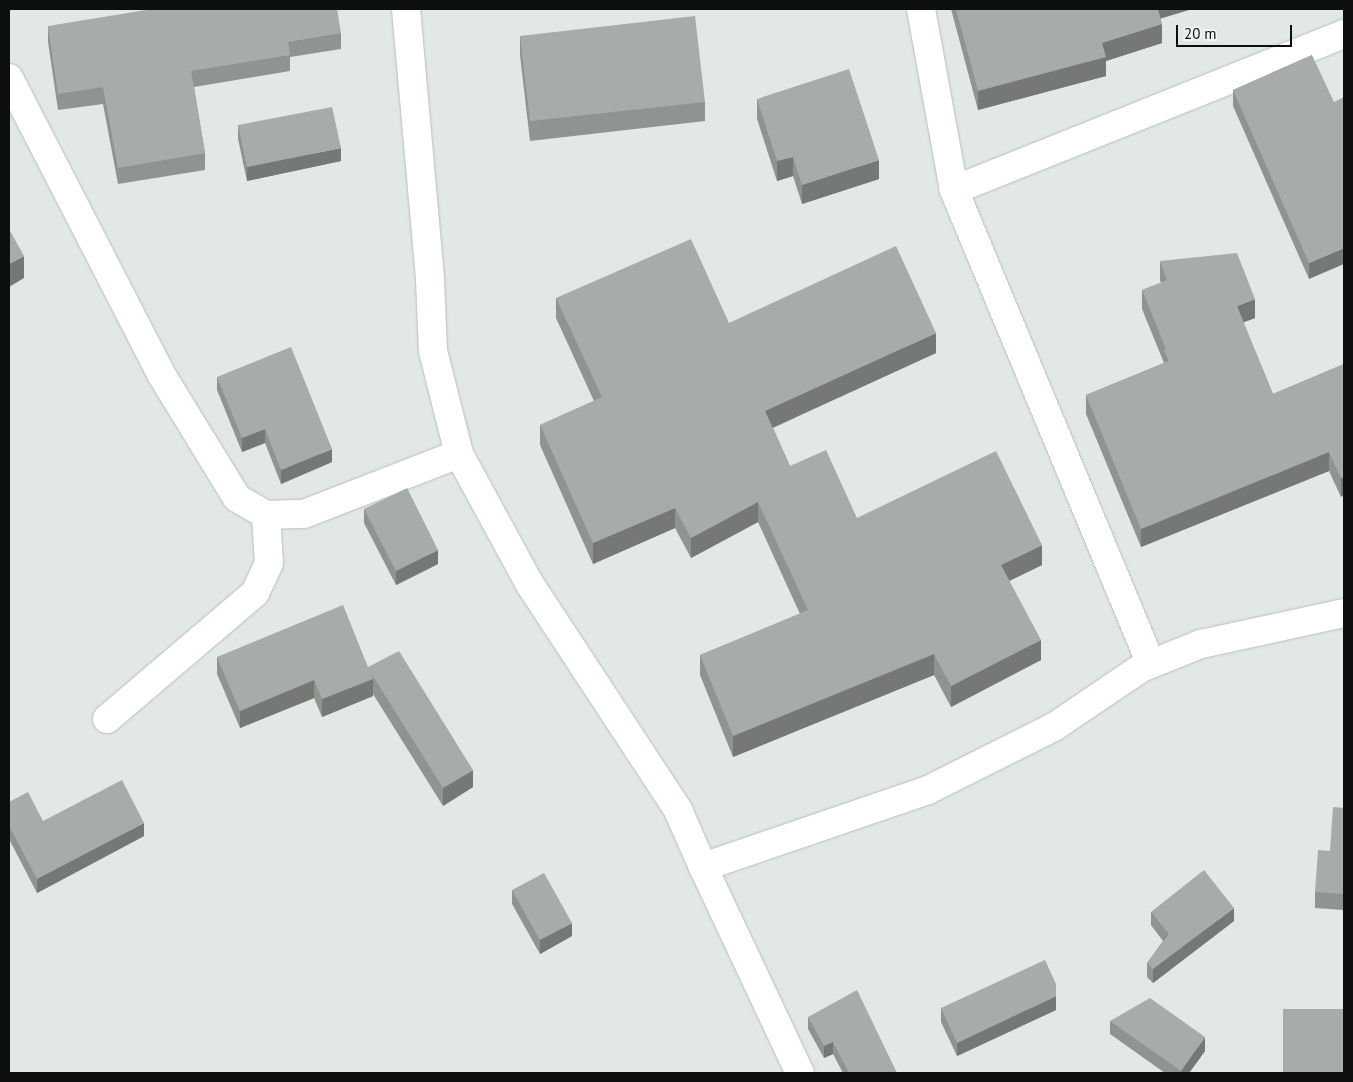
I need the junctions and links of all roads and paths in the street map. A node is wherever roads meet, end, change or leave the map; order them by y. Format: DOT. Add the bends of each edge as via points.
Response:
graph roads {
  1 [pos="406,9"];
  2 [pos="921,9"];
  3 [pos="1344,34"];
  4 [pos="9,78"];
  5 [pos="954,190"];
  6 [pos="459,454"];
  7 [pos="266,515"];
  8 [pos="1344,613"];
  9 [pos="1150,664"];
  10 [pos="107,719"];
  11 [pos="704,867"];
  12 [pos="800,1073"];
  1 -- 6 [label="street" via="430,280 433,351"];
  2 -- 5 [label="street"];
  3 -- 5 [label="street"];
  4 -- 7 [label="street" via="161,374 237,498"];
  5 -- 9 [label="street"];
  6 -- 7 [label="street" via="304,514"];
  6 -- 11 [label="street" via="529,583 678,810"];
  7 -- 10 [label="street" via="269,562 254,593"];
  8 -- 9 [label="street" via="1201,644"];
  9 -- 11 [label="street" via="1054,727 928,790"];
  11 -- 12 [label="street"];
}
